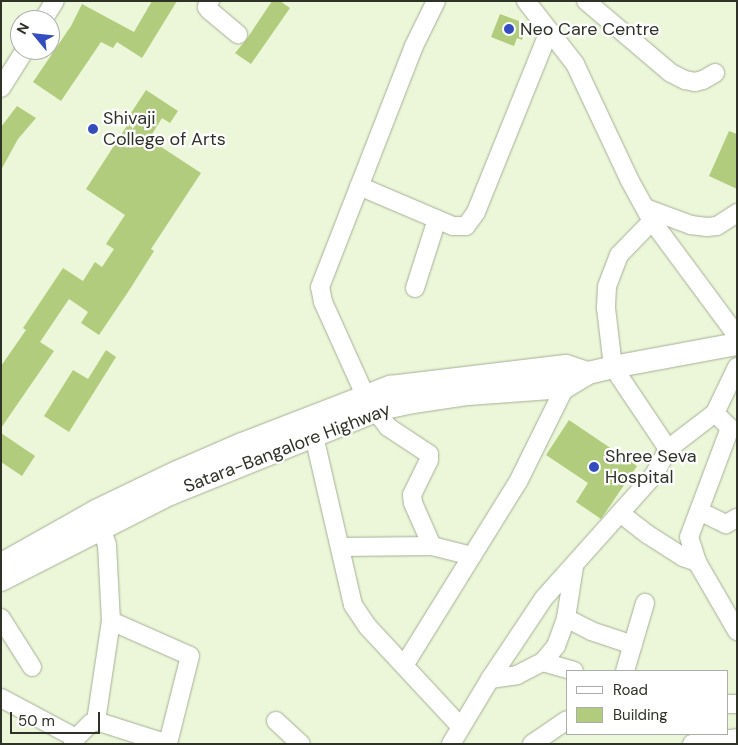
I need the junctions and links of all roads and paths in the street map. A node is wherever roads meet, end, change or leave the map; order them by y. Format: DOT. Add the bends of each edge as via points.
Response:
graph roads {
  1 [pos="210,1"];
  2 [pos="436,1"];
  3 [pos="526,1"];
  4 [pos="586,1"];
  5 [pos="549,31"];
  6 [pos="238,34"];
  7 [pos="19,60"];
  8 [pos="715,72"];
  9 [pos="1,88"];
  10 [pos="359,186"];
  11 [pos="737,213"];
  12 [pos="649,214"];
  13 [pos="438,219"];
  14 [pos="415,288"];
  15 [pos="737,336"];
  16 [pos="737,344"];
  17 [pos="613,367"];
  18 [pos="737,368"];
  19 [pos="566,377"];
  20 [pos="372,402"];
  21 [pos="715,413"];
  22 [pos="733,428"];
  23 [pos="314,436"];
  24 [pos="668,449"];
  25 [pos="699,511"];
  26 [pos="620,513"];
  27 [pos="737,518"];
  28 [pos="102,528"];
  29 [pos="432,546"];
  30 [pos="341,547"];
  31 [pos="472,556"];
  32 [pos="697,562"];
  33 [pos="1,564"];
  34 [pos="574,567"];
  35 [pos="1,580"];
  36 [pos="644,603"];
  37 [pos="1,618"];
  38 [pos="566,618"];
  39 [pos="111,621"];
  40 [pos="737,631"];
  41 [pos="633,645"];
  42 [pos="543,662"];
  43 [pos="405,664"];
  44 [pos="32,667"];
  45 [pos="571,670"];
  46 [pos="625,670"];
  47 [pos="490,679"];
  48 [pos="1,698"];
  49 [pos="96,721"];
  50 [pos="276,721"];
  51 [pos="566,721"];
  52 [pos="460,726"];
  53 [pos="737,738"];
  54 [pos="74,741"];
  55 [pos="168,744"];
  56 [pos="301,744"];
  57 [pos="451,744"];
  58 [pos="532,744"];
  59 [pos="692,744"];
  1 -- 6 [label="street" via="209,10"];
  2 -- 10 [label="street" via="414,46"];
  3 -- 5 [label="street"];
  4 -- 8 [label="street" via="671,73 696,82"];
  5 -- 12 [label="street" via="574,64"];
  5 -- 13 [label="street" via="476,212 466,226"];
  7 -- 9 [label="street"];
  10 -- 13 [label="street"];
  10 -- 20 [label="street" via="320,286 323,302"];
  11 -- 12 [label="street" via="717,226 707,227"];
  12 -- 15 [label="street"];
  12 -- 17 [label="street" via="619,255 610,278 606,308"];
  13 -- 14 [label="street"];
  16 -- 17 [label="main road, Satara-Bangalore Highway"];
  17 -- 19 [label="main road, Satara-Bangalore Highway"];
  17 -- 24 [label="street"];
  18 -- 21 [label="street"];
  19 -- 20 [label="main road, Satara-Bangalore Highway" via="416,383 390,387"];
  19 -- 31 [label="street" via="518,482"];
  20 -- 23 [label="main road, Satara-Bangalore Highway"];
  20 -- 29 [label="street" via="388,427 429,454 412,495"];
  20 -- 33 [label="main road, Satara-Bangalore Highway" via="242,444 176,472"];
  21 -- 22 [label="street"];
  21 -- 24 [label="street"];
  22 -- 25 [label="street"];
  23 -- 28 [label="main road, Satara-Bangalore Highway" via="170,494"];
  23 -- 30 [label="street"];
  24 -- 26 [label="street" via="654,475"];
  25 -- 27 [label="street" via="726,524"];
  25 -- 32 [label="street" via="689,537"];
  26 -- 32 [label="street" via="654,539"];
  26 -- 34 [label="street"];
  28 -- 35 [label="main road, Satara-Bangalore Highway"];
  28 -- 39 [label="street" via="107,545"];
  29 -- 30 [label="street"];
  29 -- 31 [label="street"];
  30 -- 43 [label="street" via="353,605 368,628"];
  31 -- 43 [label="street"];
  32 -- 40 [label="street"];
  34 -- 38 [label="street"];
  34 -- 47 [label="street" via="544,598"];
  36 -- 41 [label="street"];
  37 -- 44 [label="street"];
  38 -- 41 [label="street" via="591,631"];
  38 -- 42 [label="street" via="556,646"];
  39 -- 49 [label="street"];
  39 -- 55 [label="street" via="190,656"];
  41 -- 46 [label="street"];
  42 -- 45 [label="street"];
  42 -- 47 [label="street" via="517,675"];
  43 -- 52 [label="street"];
  47 -- 52 [label="street"];
  48 -- 54 [label="street"];
  49 -- 54 [label="street"];
  49 -- 55 [label="street"];
  50 -- 56 [label="street"];
  51 -- 58 [label="street"];
  52 -- 57 [label="street"];
  53 -- 59 [label="street"];
}
